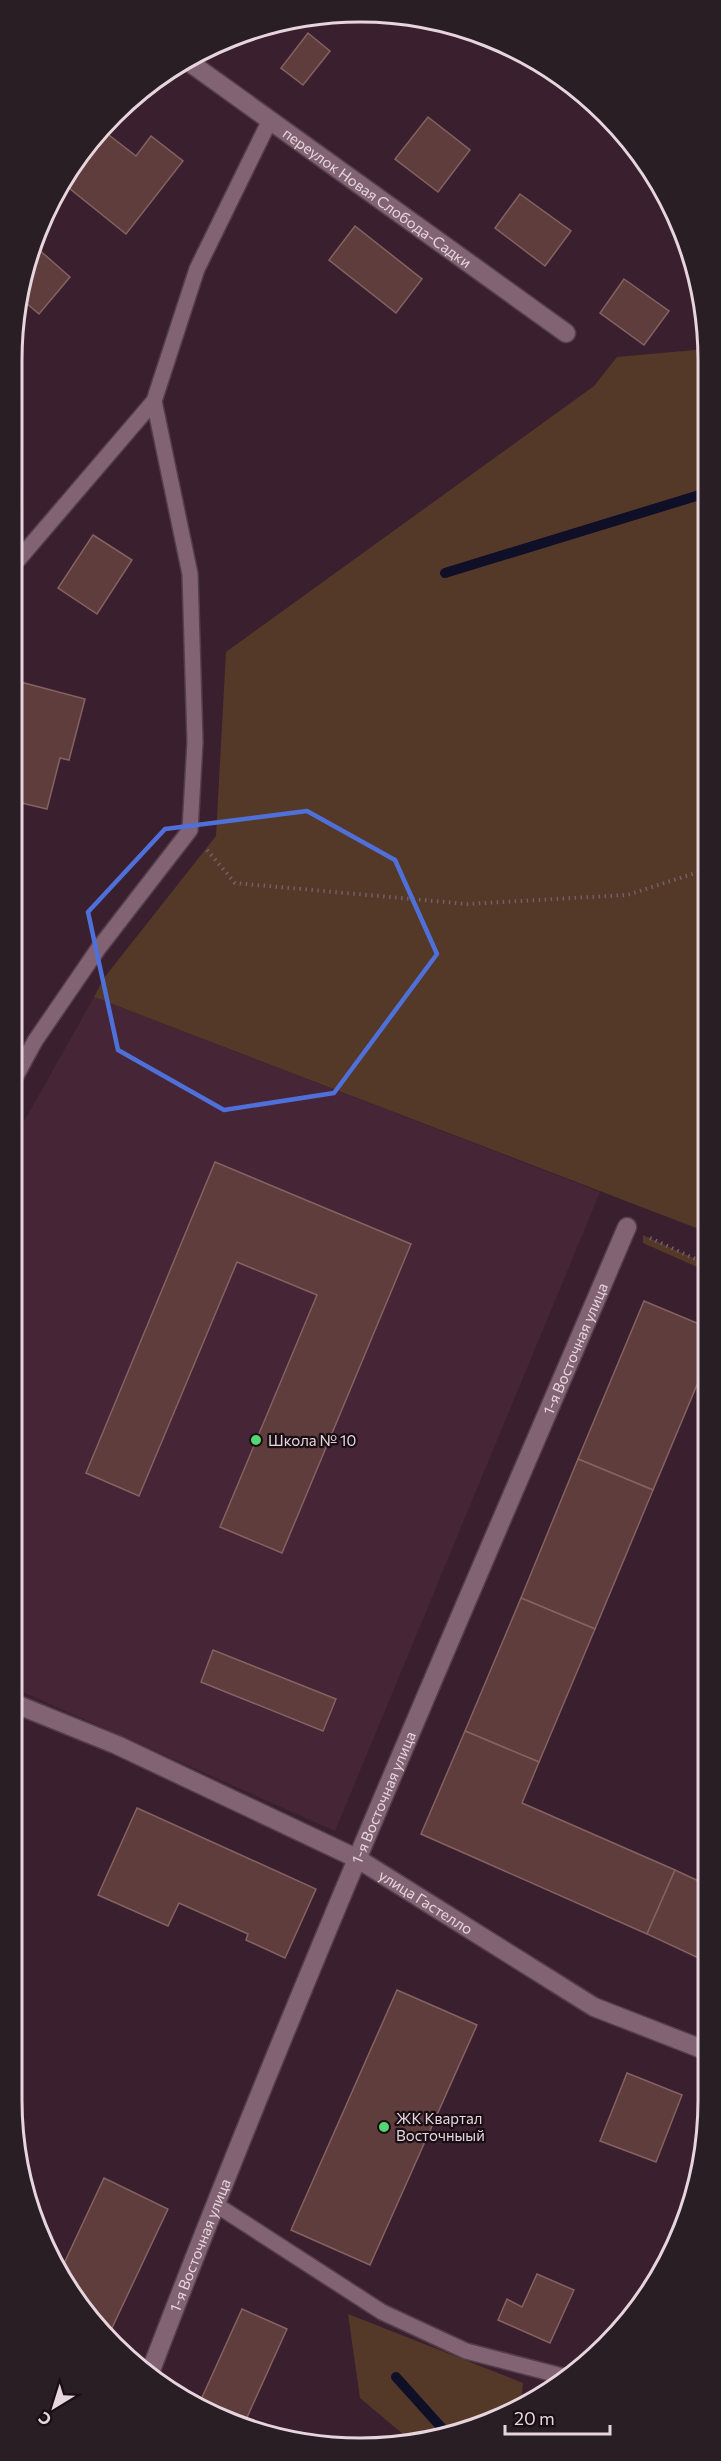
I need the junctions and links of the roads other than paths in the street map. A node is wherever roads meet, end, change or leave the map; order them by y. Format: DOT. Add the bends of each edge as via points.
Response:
graph roads {
  1 [pos="195,66"];
  2 [pos="270,120"];
  3 [pos="566,333"];
  4 [pos="154,401"];
  5 [pos="22,555"];
  6 [pos="22,1065"];
  7 [pos="627,1227"];
  8 [pos="22,1706"];
  9 [pos="358,1859"];
  10 [pos="698,2047"];
  11 [pos="214,2204"];
  12 [pos="152,2367"];
  13 [pos="558,2375"];
  1 -- 2 [label="street, переулок Новая Слобода-Садки"];
  2 -- 3 [label="street, переулок Новая Слобода-Садки"];
  2 -- 4 [label="lane" via="197,269"];
  4 -- 5 [label="lane"];
  4 -- 6 [label="lane" via="190,574 195,742 190,830 98,949"];
  7 -- 9 [label="street, 1-я Восточная улица"];
  8 -- 9 [label="street, улица Гастелло" via="117,1745"];
  9 -- 10 [label="street, улица Гастелло" via="594,2007"];
  9 -- 11 [label="street, 1-я Восточная улица"];
  11 -- 12 [label="street, 1-я Восточная улица"];
  11 -- 13 [label="lane" via="382,2312 466,2350"];
}
